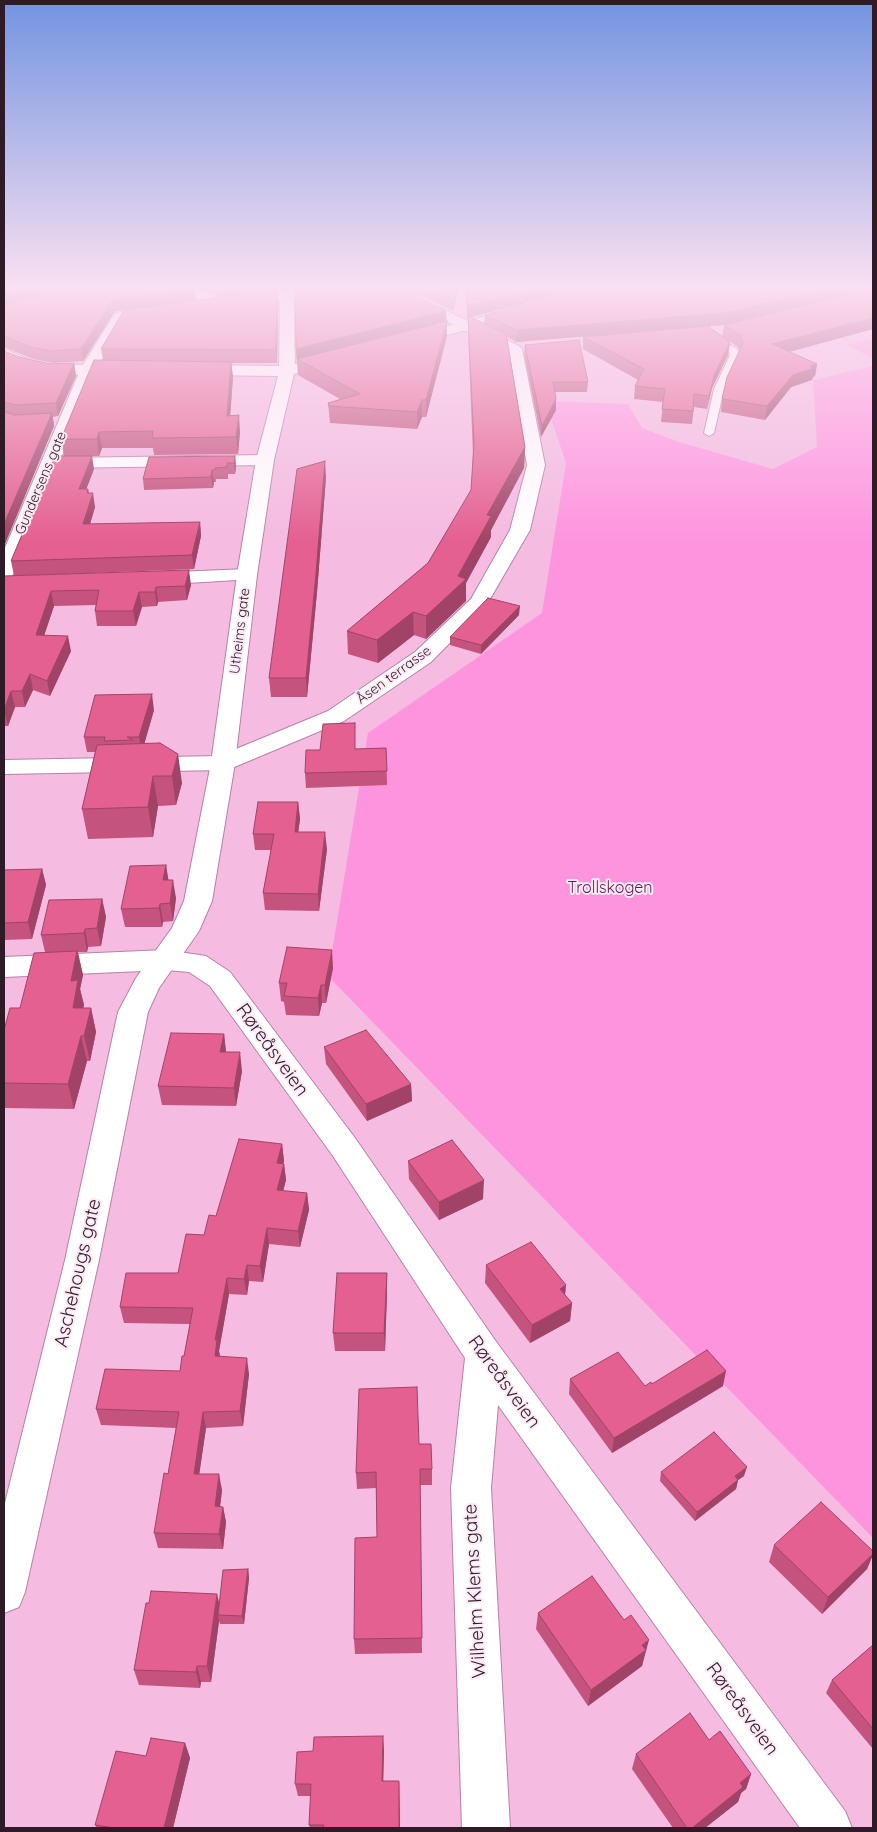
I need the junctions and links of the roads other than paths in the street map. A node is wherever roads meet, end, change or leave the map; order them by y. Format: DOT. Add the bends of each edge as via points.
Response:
graph roads {
  1 [pos="87,371"];
  2 [pos="287,371"];
  3 [pos="526,371"];
  4 [pos="727,371"];
  5 [pos="709,433"];
  6 [pos="265,460"];
  7 [pos="50,463"];
  8 [pos="4,573"];
  9 [pos="247,575"];
  10 [pos="130,579"];
  11 [pos="223,763"];
  12 [pos="4,767"];
  13 [pos="166,960"];
  14 [pos="4,967"];
  15 [pos="484,1355"];
  16 [pos="4,1592"];
  17 [pos="486,1828"];
  18 [pos="828,1828"];
  1 -- 7 [label="street, Gundersens gate" via="62,422"];
  2 -- 6 [label="street, Utheims gate"];
  3 -- 11 [label="street, Åsen terrasse" via="536,465 520,530 479,602 423,657 336,716"];
  4 -- 5 [label="lane" via="719,389"];
  6 -- 7 [label="street"];
  6 -- 9 [label="street, Utheims gate"];
  7 -- 8 [label="street, Gundersens gate"];
  9 -- 10 [label="street"];
  9 -- 11 [label="street, Utheims gate"];
  11 -- 12 [label="street"];
  11 -- 13 [label="street, Utheims gate" via="198,901 186,931"];
  13 -- 14 [label="street, Røreåsveien"];
  13 -- 15 [label="street, Røreåsveien" via="196,963 220,979 344,1147"];
  13 -- 16 [label="street, Aschehougs gate" via="146,985 132,1012 82,1260"];
  15 -- 17 [label="street, Wilhelm Klems gate" via="471,1488"];
  15 -- 18 [label="street, Røreåsveien"];
}
